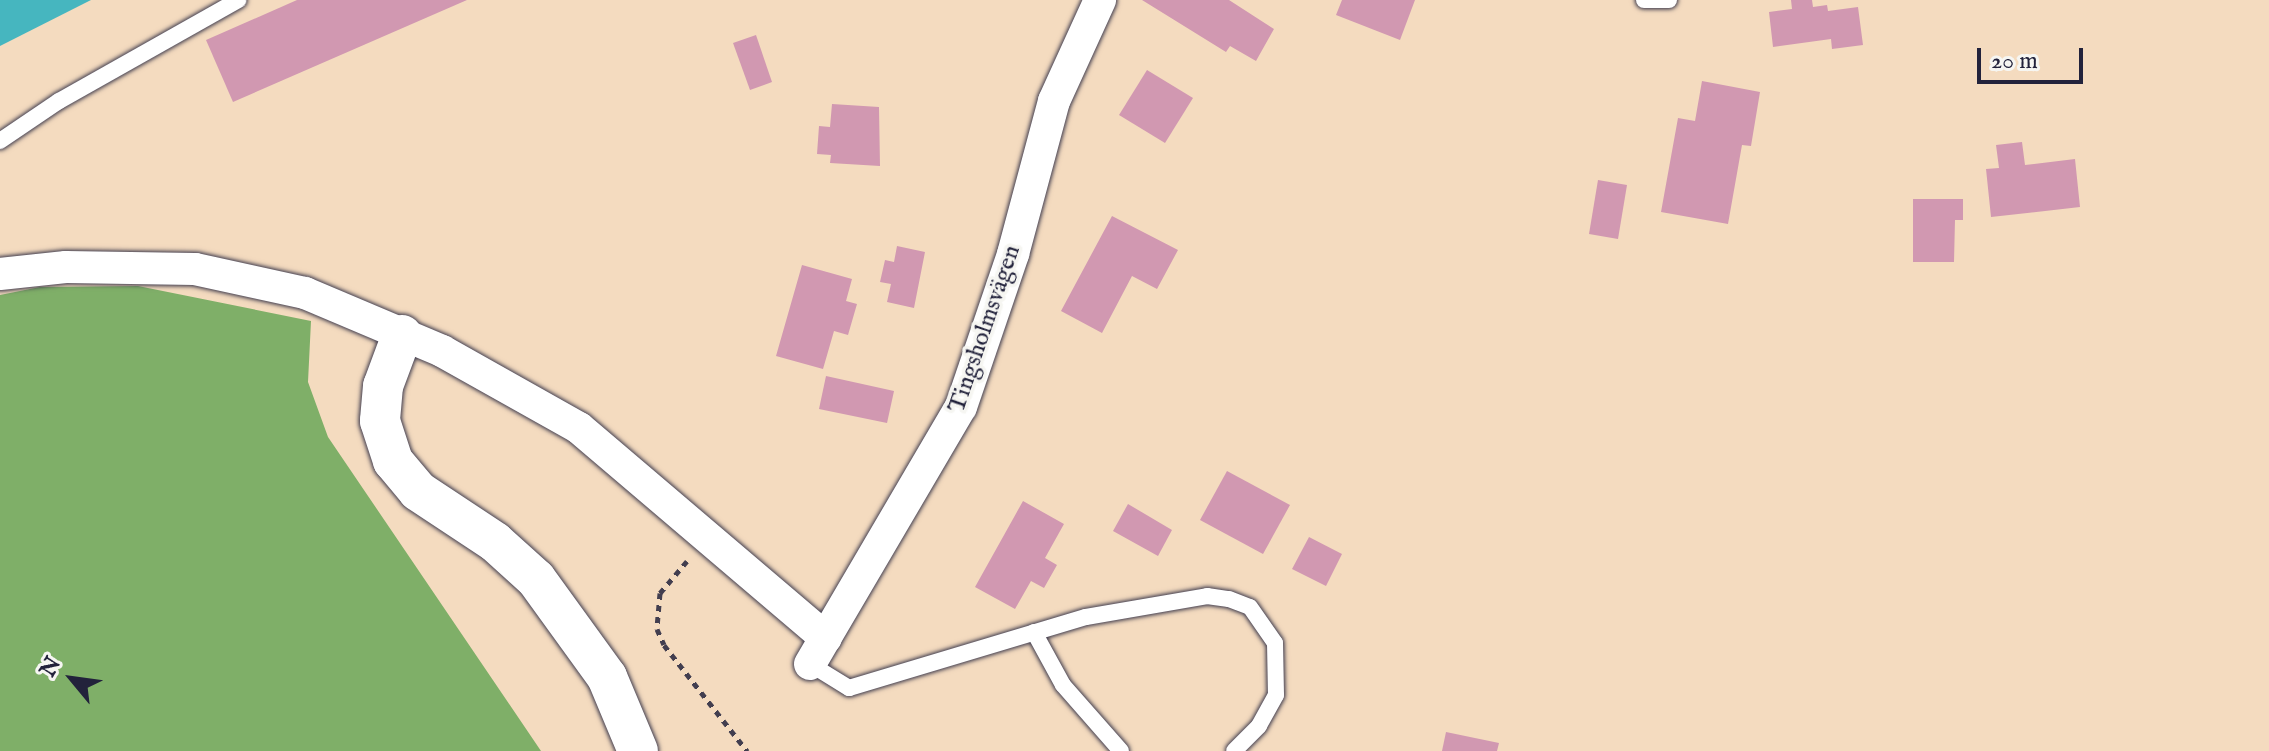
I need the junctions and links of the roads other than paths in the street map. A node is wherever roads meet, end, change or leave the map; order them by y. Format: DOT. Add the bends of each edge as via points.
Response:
graph roads {
  1 [pos="238,0"];
  2 [pos="1100,0"];
  3 [pos="1644,0"];
  4 [pos="1669,0"];
  5 [pos="0,141"];
  6 [pos="0,274"];
  7 [pos="402,335"];
  8 [pos="1034,632"];
  9 [pos="818,651"];
  10 [pos="638,751"];
  11 [pos="1121,751"];
  12 [pos="1234,751"];
  1 -- 5 [label="lane" via="59,101"];
  2 -- 9 [label="street, Tingsholmsvägen" via="1054,101 1013,254 961,407"];
  3 -- 4 [label="lane"];
  6 -- 7 [label="street" via="66,267 195,269 305,293"];
  7 -- 9 [label="street" via="532,398 579,428 709,539"];
  7 -- 10 [label="street" via="383,386 380,421 393,461 418,491 495,542 536,579 607,677"];
  8 -- 9 [label="lane" via="849,688"];
  8 -- 11 [label="lane" via="1063,685"];
  8 -- 12 [label="lane" via="1086,617 1207,596 1250,607 1275,643 1276,695 1259,726"];
}
